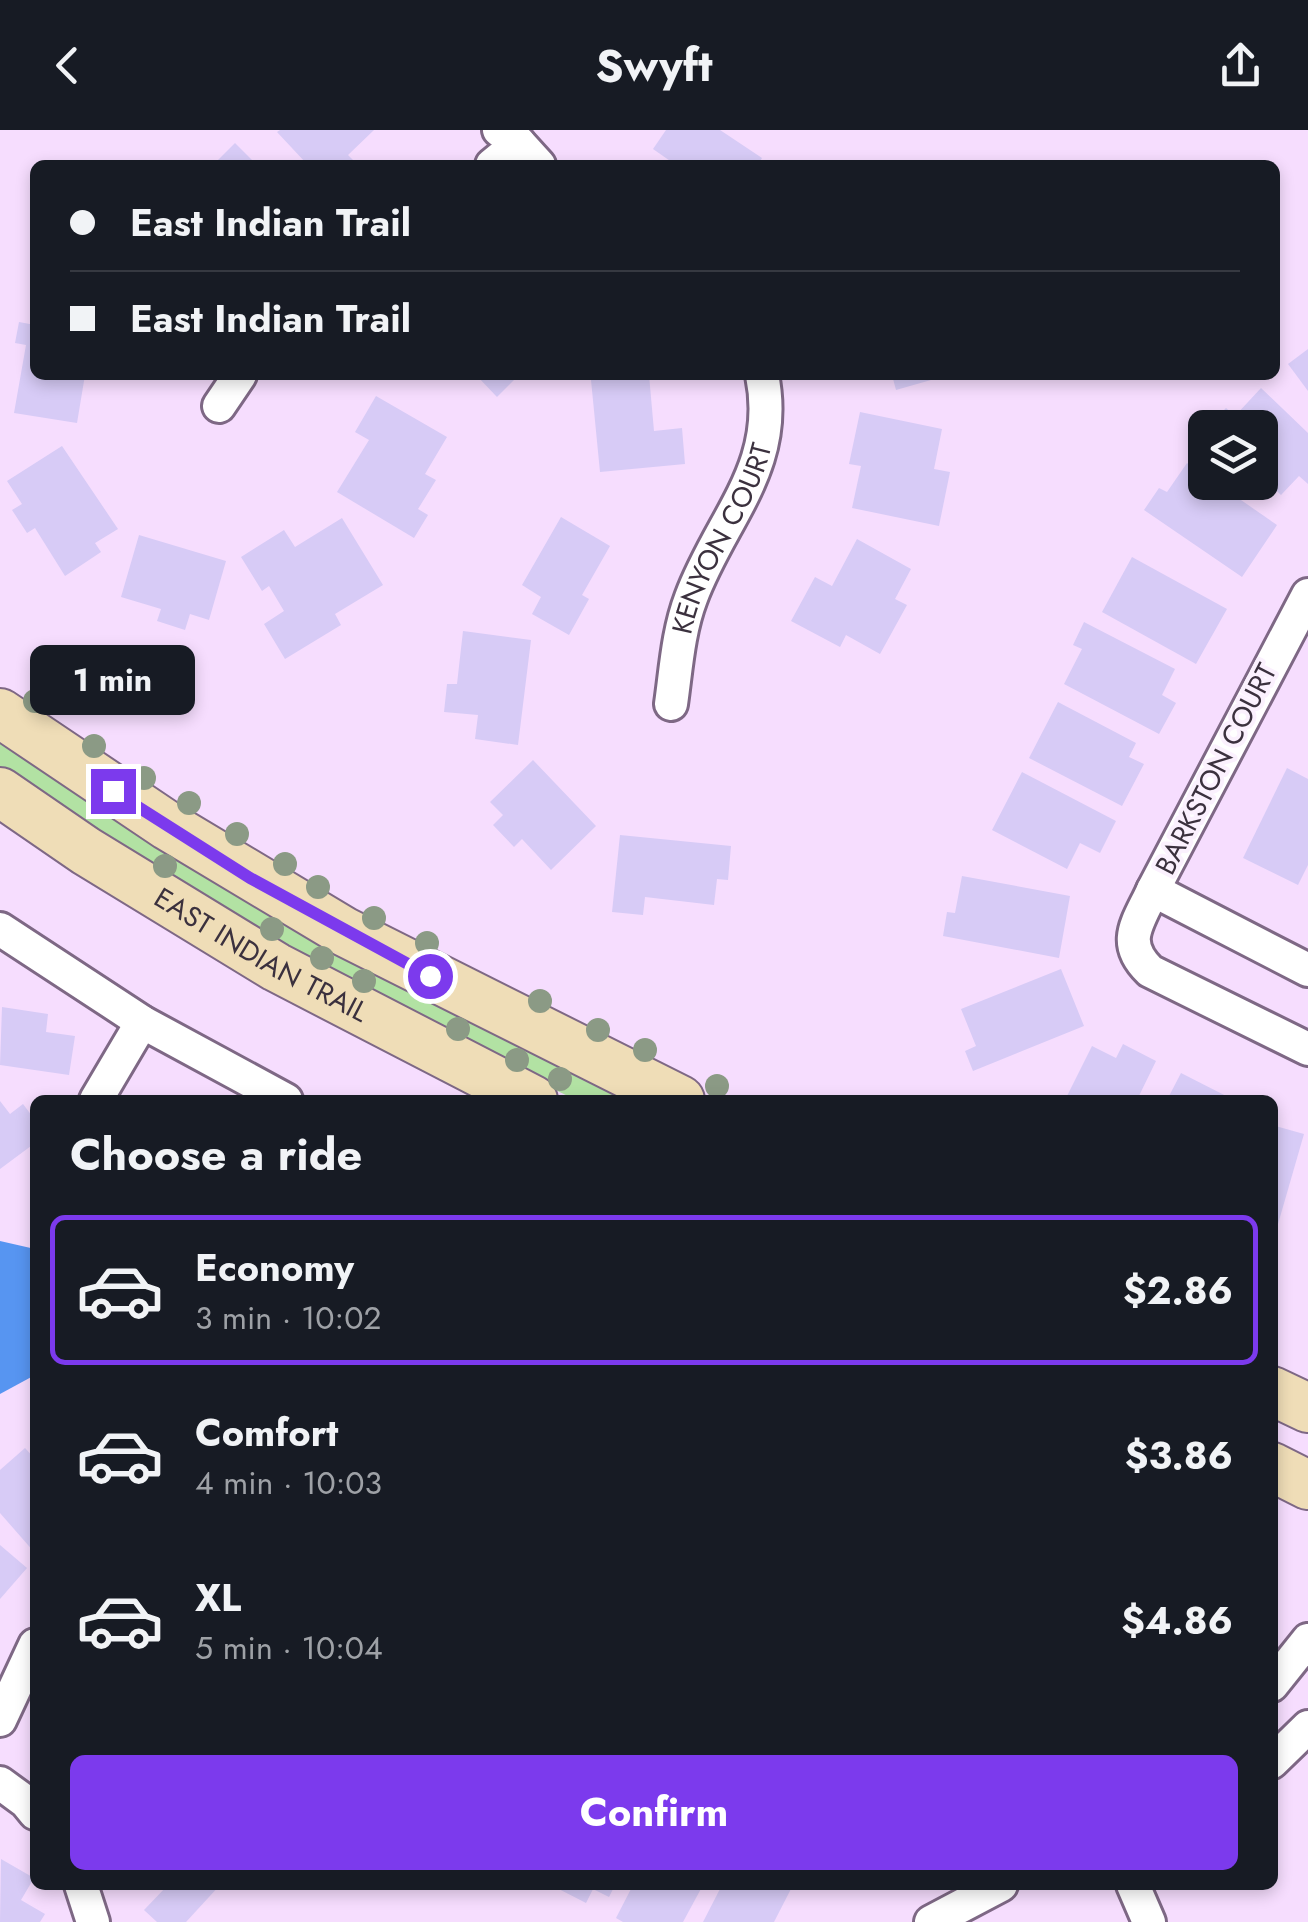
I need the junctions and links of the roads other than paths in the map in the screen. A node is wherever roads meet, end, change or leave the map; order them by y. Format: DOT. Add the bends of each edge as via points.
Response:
graph roads {
  1 [pos="517,142"];
  2 [pos="497,160"];
  3 [pos="236,380"];
  4 [pos="763,380"];
  5 [pos="218,406"];
  6 [pos="1308,595"];
  7 [pos="671,704"];
  8 [pos="0,713"];
  9 [pos="0,792"];
  10 [pos="1153,890"];
  11 [pos="0,929"];
  12 [pos="1308,970"];
  13 [pos="142,1022"];
  14 [pos="1308,1049"];
  15 [pos="99,1095"];
  16 [pos="277,1095"];
  17 [pos="523,1095"];
  18 [pos="670,1095"];
  19 [pos="1278,1394"];
  20 [pos="1308,1408"];
  21 [pos="1278,1471"];
  22 [pos="1308,1485"];
  23 [pos="1308,1640"];
  24 [pos="30,1656"];
  25 [pos="1278,1678"];
  26 [pos="0,1720"];
  27 [pos="1308,1727"];
  28 [pos="1278,1756"];
  29 [pos="0,1783"];
  30 [pos="30,1807"];
  31 [pos="83,1890"];
  32 [pos="992,1890"];
  33 [pos="1135,1890"];
  34 [pos="93,1922"];
  35 [pos="931,1922"];
  36 [pos="1149,1922"];
  1 -- 2 [label="street"];
  3 -- 5 [label="street"];
  4 -- 7 [label="street, KENYON COURT" via="768,416 761,456 692,596"];
  6 -- 10 [label="street, BARKSTON COURT"];
  8 -- 18 [label="main road" via="152,816 330,923"];
  9 -- 17 [label="main road, EAST INDIAN TRAIL" via="246,950"];
  10 -- 12 [label="street, BARKSTON COURT"];
  10 -- 14 [label="street, BARKSTON COURT" via="1132,943 1136,958 1150,972"];
  11 -- 13 [label="street"];
  13 -- 15 [label="street"];
  13 -- 16 [label="street"];
  19 -- 20 [label="main road"];
  21 -- 22 [label="main road"];
  23 -- 25 [label="street"];
  24 -- 26 [label="street"];
  27 -- 28 [label="street"];
  29 -- 30 [label="street"];
  31 -- 34 [label="street"];
  32 -- 35 [label="street"];
  33 -- 36 [label="street"];
}
